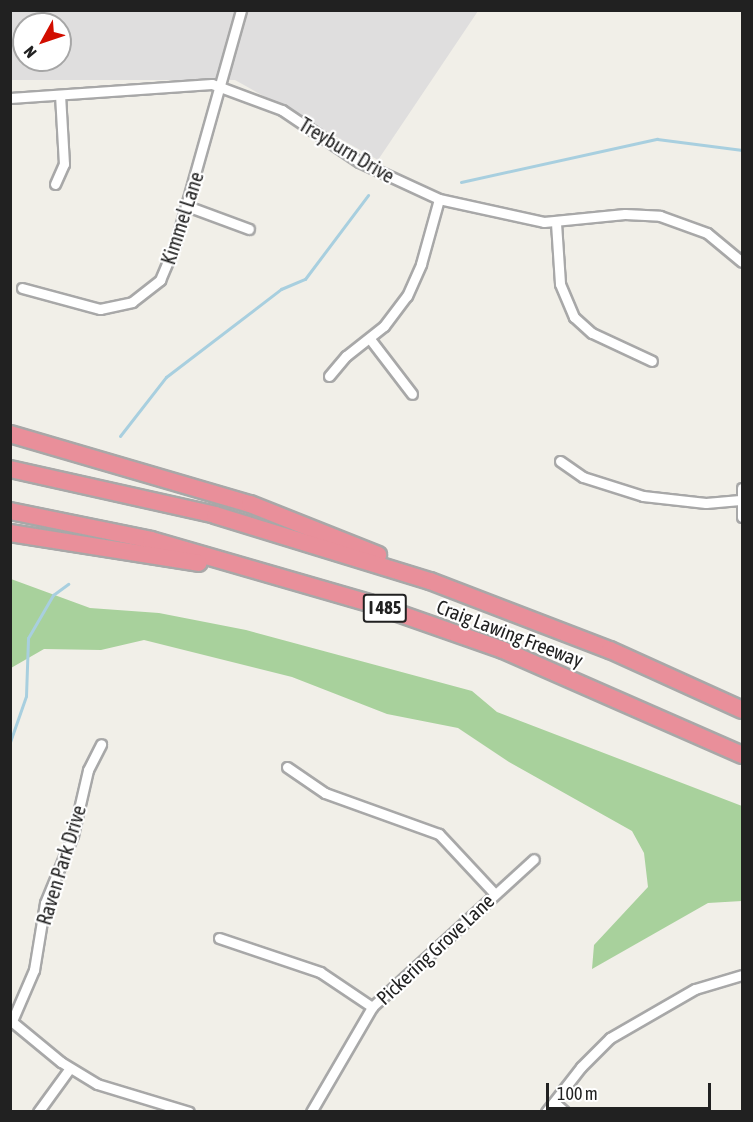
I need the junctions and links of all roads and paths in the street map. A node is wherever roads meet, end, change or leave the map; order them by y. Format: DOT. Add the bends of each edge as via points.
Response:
graph roads {
  1 [pos="242,10"];
  2 [pos="221,86"];
  3 [pos="60,94"];
  4 [pos="10,98"];
  5 [pos="55,184"];
  6 [pos="439,199"];
  7 [pos="187,206"];
  8 [pos="556,223"];
  9 [pos="249,229"];
  10 [pos="742,261"];
  11 [pos="22,288"];
  12 [pos="370,339"];
  13 [pos="652,361"];
  14 [pos="329,376"];
  15 [pos="412,394"];
  16 [pos="10,434"];
  17 [pos="560,461"];
  18 [pos="10,469"];
  19 [pos="742,488"];
  20 [pos="740,500"];
  21 [pos="10,511"];
  22 [pos="742,517"];
  23 [pos="10,533"];
  24 [pos="286,577"];
  25 [pos="430,581"];
  26 [pos="742,710"];
  27 [pos="102,744"];
  28 [pos="742,755"];
  29 [pos="287,767"];
  30 [pos="534,859"];
  31 [pos="495,894"];
  32 [pos="219,938"];
  33 [pos="742,975"];
  34 [pos="372,1007"];
  35 [pos="11,1020"];
  36 [pos="70,1068"];
  37 [pos="554,1102"];
  38 [pos="38,1112"];
  39 [pos="189,1112"];
  40 [pos="310,1112"];
  41 [pos="546,1112"];
  42 [pos="565,1112"];
  1 -- 2 [label="street, Kimmel Lane"];
  2 -- 3 [label="street, Treyburn Drive" via="195,82"];
  2 -- 6 [label="street, Treyburn Drive" via="282,110 359,162"];
  2 -- 7 [label="street, Kimmel Lane"];
  3 -- 4 [label="street, Treyburn Drive"];
  3 -- 5 [label="street" via="64,164"];
  6 -- 8 [label="street, Treyburn Drive" via="508,217"];
  6 -- 12 [label="street" via="413,285 400,307"];
  7 -- 9 [label="street"];
  7 -- 11 [label="street, Kimmel Lane" via="160,279 132,302 113,308 90,308"];
  8 -- 10 [label="street, Treyburn Drive" via="625,214 660,216 693,225"];
  8 -- 13 [label="street" via="560,284 574,317 592,333"];
  12 -- 14 [label="street" via="346,356"];
  12 -- 15 [label="street"];
  16 -- 25 [label="highway" via="250,504 349,541"];
  17 -- 20 [label="street" via="583,477 643,496 706,503"];
  18 -- 25 [label="highway, Craig Lawing Freeway / I 485" via="215,515"];
  19 -- 20 [label="street"];
  20 -- 22 [label="street"];
  21 -- 24 [label="highway, Craig Lawing Freeway / I 485" via="151,540"];
  23 -- 24 [label="highway"];
  24 -- 28 [label="highway, Craig Lawing Freeway / I 485" via="503,650"];
  25 -- 26 [label="highway, Craig Lawing Freeway / I 485" via="610,650"];
  27 -- 35 [label="street, Raven Park Drive" via="88,770 73,835 45,903 34,970"];
  29 -- 31 [label="street" via="337,799 439,834"];
  30 -- 31 [label="street, Pickering Grove Lane"];
  31 -- 34 [label="street, Pickering Grove Lane"];
  32 -- 34 [label="street" via="320,972"];
  33 -- 37 [label="street" via="695,989 610,1038"];
  34 -- 40 [label="street, Pickering Grove Lane"];
  35 -- 36 [label="street"];
  36 -- 38 [label="street"];
  36 -- 39 [label="street" via="96,1084"];
  37 -- 41 [label="street"];
  37 -- 42 [label="street"];
}
